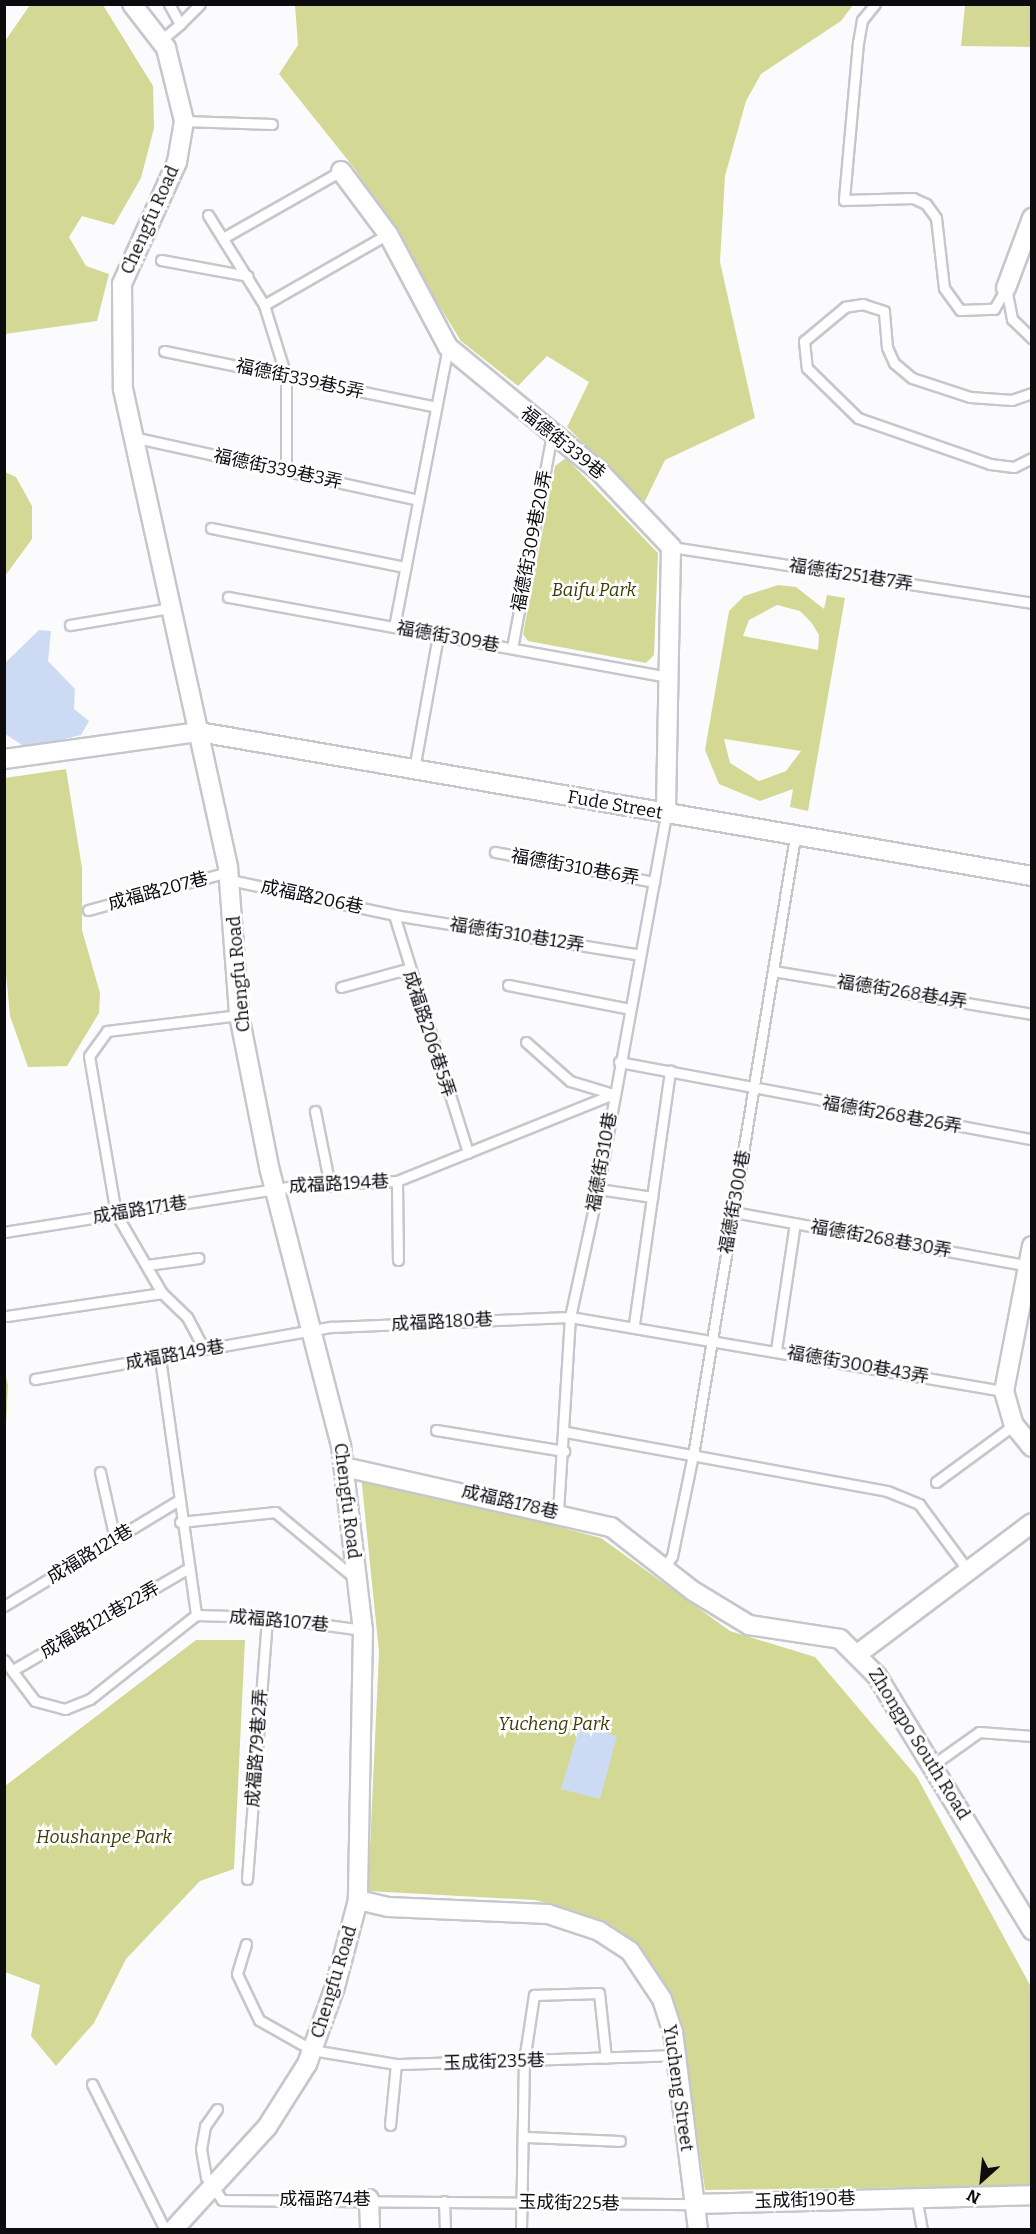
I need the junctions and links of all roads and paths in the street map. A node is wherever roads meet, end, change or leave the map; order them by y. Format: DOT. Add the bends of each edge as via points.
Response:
graph roads {
  1 [pos="132,4"];
  2 [pos="169,4"];
  3 [pos="200,4"];
  4 [pos="875,4"];
  5 [pos="180,24"];
  6 [pos="160,41"];
  7 [pos="184,121"];
  8 [pos="272,124"];
  9 [pos="341,171"];
  10 [pos="208,215"];
  11 [pos="1032,218"];
  12 [pos="388,234"];
  13 [pos="223,238"];
  14 [pos="161,260"];
  15 [pos="248,276"];
  16 [pos="1006,288"];
  17 [pos="264,305"];
  18 [pos="1032,338"];
  19 [pos="448,347"];
  20 [pos="164,351"];
  21 [pos="286,376"];
  22 [pos="1032,393"];
  23 [pos="436,407"];
  24 [pos="552,434"];
  25 [pos="137,438"];
  26 [pos="1032,458"];
  27 [pos="286,471"];
  28 [pos="418,500"];
  29 [pos="211,528"];
  30 [pos="671,547"];
  31 [pos="405,567"];
  32 [pos="228,597"];
  33 [pos="1032,603"];
  34 [pos="170,608"];
  35 [pos="70,625"];
  36 [pos="394,627"];
  37 [pos="438,635"];
  38 [pos="512,648"];
  39 [pos="668,677"];
  40 [pos="199,732"];
  41 [pos="4,759"];
  42 [pos="414,769"];
  43 [pos="666,814"];
  44 [pos="795,837"];
  45 [pos="495,852"];
  46 [pos="229,876"];
  47 [pos="1032,876"];
  48 [pos="654,882"];
  49 [pos="88,910"];
  50 [pos="394,915"];
  51 [pos="640,955"];
  52 [pos="407,969"];
  53 [pos="773,971"];
  54 [pos="508,986"];
  55 [pos="341,987"];
  56 [pos="630,1009"];
  57 [pos="1032,1014"];
  58 [pos="239,1016"];
  59 [pos="525,1042"];
  60 [pos="619,1062"];
  61 [pos="670,1071"];
  62 [pos="753,1091"];
  63 [pos="613,1094"];
  64 [pos="315,1111"];
  65 [pos="1032,1139"];
  66 [pos="468,1153"];
  67 [pos="397,1181"];
  68 [pos="330,1186"];
  69 [pos="276,1188"];
  70 [pos="598,1189"];
  71 [pos="652,1197"];
  72 [pos="733,1212"];
  73 [pos="116,1214"];
  74 [pos="795,1223"];
  75 [pos="4,1232"];
  76 [pos="1032,1246"];
  77 [pos="199,1258"];
  78 [pos="398,1260"];
  79 [pos="147,1265"];
  80 [pos="1030,1266"];
  81 [pos="162,1293"];
  82 [pos="7,1316"];
  83 [pos="570,1317"];
  84 [pos="634,1324"];
  85 [pos="315,1332"];
  86 [pos="712,1339"];
  87 [pos="204,1349"];
  88 [pos="776,1350"];
  89 [pos="160,1358"];
  90 [pos="35,1379"];
  91 [pos="1004,1391"];
  92 [pos="1014,1425"];
  93 [pos="436,1430"];
  94 [pos="566,1431"];
  95 [pos="1032,1447"];
  96 [pos="564,1451"];
  97 [pos="693,1455"];
  98 [pos="344,1467"];
  99 [pos="100,1472"];
  100 [pos="936,1482"];
  101 [pos="176,1502"];
  102 [pos="558,1512"];
  103 [pos="180,1522"];
  104 [pos="1032,1523"];
  105 [pos="115,1539"];
  106 [pos="666,1565"];
  107 [pos="188,1569"];
  108 [pos="967,1569"];
  109 [pos="357,1579"];
  110 [pos="4,1606"];
  111 [pos="196,1615"];
  112 [pos="267,1617"];
  113 [pos="363,1630"];
  114 [pos="860,1653"];
  115 [pos="4,1660"];
  116 [pos="13,1670"];
  117 [pos="1032,1736"];
  118 [pos="934,1764"];
  119 [pos="248,1879"];
  120 [pos="358,1900"];
  121 [pos="1032,1930"];
  122 [pos="246,1944"];
  123 [pos="312,2050"];
  124 [pos="676,2055"];
  125 [pos="606,2058"];
  126 [pos="524,2061"];
  127 [pos="396,2064"];
  128 [pos="92,2084"];
  129 [pos="218,2109"];
  130 [pos="390,2125"];
  131 [pos="526,2137"];
  132 [pos="620,2141"];
  133 [pos="212,2187"];
  134 [pos="1032,2195"];
  135 [pos="916,2196"];
  136 [pos="369,2199"];
  137 [pos="444,2201"];
  138 [pos="520,2203"];
  139 [pos="694,2204"];
  140 [pos="165,2229"];
  141 [pos="173,2229"];
  142 [pos="370,2229"];
  143 [pos="445,2229"];
  144 [pos="521,2229"];
  145 [pos="698,2229"];
  146 [pos="922,2229"];
  1 -- 6 [label="street, Chengfu Road"];
  2 -- 5 [label="lane"];
  3 -- 5 [label="lane"];
  4 -- 16 [label="lane" via="862,20 858,42 844,200 913,198 926,204 936,218 944,288 960,310 994,309"];
  5 -- 6 [label="lane"];
  6 -- 7 [label="street, Chengfu Road"];
  7 -- 8 [label="lane"];
  7 -- 25 [label="street, Chengfu Road" via="177,162 122,284 123,389"];
  9 -- 12 [label="street, 福德街339巷"];
  9 -- 13 [label="lane"];
  10 -- 13 [label="lane"];
  11 -- 16 [label="street"];
  12 -- 17 [label="lane"];
  12 -- 19 [label="street, 福德街339巷"];
  13 -- 15 [label="lane"];
  14 -- 15 [label="lane"];
  15 -- 17 [label="lane"];
  16 -- 18 [label="lane" via="1012,319"];
  17 -- 21 [label="lane"];
  19 -- 23 [label="lane"];
  19 -- 24 [label="street, 福德街339巷"];
  20 -- 21 [label="lane, 福德街339巷5弄"];
  21 -- 23 [label="lane, 福德街339巷5弄"];
  21 -- 27 [label="lane"];
  22 -- 26 [label="lane" via="1012,400 970,397 912,378 894,363 887,347 884,311 863,304 845,307 815,327 804,341 807,368 858,418 990,465 1014,467"];
  23 -- 28 [label="lane"];
  24 -- 30 [label="street, 福德街339巷" via="599,471"];
  24 -- 38 [label="lane, 福德街309巷20弄"];
  25 -- 27 [label="lane, 福德街339巷3弄"];
  25 -- 34 [label="street, Chengfu Road"];
  27 -- 28 [label="lane, 福德街339巷3弄"];
  28 -- 31 [label="lane"];
  29 -- 31 [label="lane"];
  30 -- 33 [label="lane, 福德街251巷7弄"];
  30 -- 39 [label="street"];
  31 -- 36 [label="lane"];
  32 -- 36 [label="lane, 福德街309巷"];
  34 -- 35 [label="lane"];
  34 -- 40 [label="street, Chengfu Road"];
  36 -- 37 [label="lane, 福德街309巷"];
  37 -- 38 [label="lane, 福德街309巷"];
  37 -- 42 [label="lane"];
  38 -- 39 [label="lane, 福德街309巷"];
  39 -- 43 [label="street"];
  40 -- 41 [label="street, Fude Street"];
  40 -- 42 [label="street, Fude Street"];
  40 -- 46 [label="street, Chengfu Road"];
  42 -- 43 [label="street, Fude Street"];
  43 -- 44 [label="street, Fude Street"];
  43 -- 48 [label="lane, 福德街310巷"];
  44 -- 47 [label="street, Fude Street"];
  44 -- 53 [label="lane, 福德街300巷"];
  45 -- 48 [label="lane, 福德街310巷6弄"];
  46 -- 49 [label="lane, 成福路207巷"];
  46 -- 50 [label="lane, 成福路206巷"];
  46 -- 58 [label="street, Chengfu Road"];
  48 -- 51 [label="lane, 福德街310巷"];
  50 -- 51 [label="lane, 福德街310巷12弄"];
  50 -- 52 [label="lane, 成福路206巷5弄"];
  51 -- 56 [label="lane, 福德街310巷"];
  52 -- 55 [label="lane"];
  52 -- 66 [label="lane, 成福路206巷5弄"];
  53 -- 57 [label="lane, 福德街268巷4弄"];
  53 -- 62 [label="lane, 福德街300巷"];
  54 -- 56 [label="lane"];
  56 -- 60 [label="lane, 福德街310巷"];
  58 -- 69 [label="street, Chengfu Road"];
  58 -- 73 [label="lane" via="107,1031 89,1056"];
  59 -- 63 [label="lane" via="570,1081"];
  60 -- 61 [label="lane, 福德街268巷26弄"];
  60 -- 63 [label="lane, 福德街310巷"];
  61 -- 62 [label="lane, 福德街268巷26弄"];
  61 -- 71 [label="lane"];
  62 -- 65 [label="lane, 福德街268巷26弄"];
  62 -- 72 [label="lane, 福德街300巷"];
  63 -- 66 [label="lane, 成福路194巷"];
  63 -- 70 [label="lane, 福德街310巷"];
  64 -- 68 [label="lane"];
  66 -- 67 [label="lane, 成福路194巷"];
  67 -- 68 [label="lane, 成福路194巷"];
  67 -- 78 [label="lane"];
  68 -- 69 [label="lane, 成福路194巷"];
  69 -- 73 [label="lane, 成福路171巷"];
  69 -- 85 [label="street, Chengfu Road"];
  70 -- 71 [label="lane"];
  70 -- 83 [label="lane, 福德街310巷"];
  71 -- 84 [label="lane"];
  72 -- 74 [label="lane, 福德街268巷30弄"];
  72 -- 86 [label="lane, 福德街300巷"];
  73 -- 75 [label="lane, 成福路171巷"];
  73 -- 79 [label="lane"];
  74 -- 80 [label="lane, 福德街268巷30弄"];
  74 -- 88 [label="lane"];
  76 -- 80 [label="street"];
  77 -- 79 [label="lane"];
  79 -- 81 [label="lane"];
  80 -- 91 [label="street"];
  81 -- 82 [label="lane"];
  81 -- 87 [label="lane" via="187,1317"];
  83 -- 84 [label="lane, 成福路180巷"];
  83 -- 85 [label="lane, 成福路180巷"];
  83 -- 94 [label="lane, 福德街310巷"];
  84 -- 86 [label="lane, 福德街300巷43弄"];
  85 -- 87 [label="lane, 成福路149巷"];
  85 -- 98 [label="street, Chengfu Road"];
  86 -- 88 [label="lane, 福德街300巷43弄"];
  86 -- 97 [label="lane, 福德街300巷"];
  87 -- 89 [label="lane, 成福路149巷"];
  88 -- 91 [label="lane, 福德街300巷43弄"];
  89 -- 90 [label="lane, 成福路149巷"];
  89 -- 101 [label="lane"];
  91 -- 92 [label="street"];
  92 -- 95 [label="street"];
  92 -- 100 [label="lane"];
  93 -- 96 [label="lane"];
  94 -- 96 [label="lane, 福德街310巷"];
  94 -- 97 [label="lane"];
  96 -- 102 [label="lane, 福德街310巷"];
  97 -- 106 [label="lane, 福德街300巷"];
  97 -- 108 [label="lane" via="887,1491 919,1504"];
  98 -- 102 [label="street, 成福路178巷"];
  98 -- 109 [label="street, Chengfu Road"];
  99 -- 105 [label="lane"];
  101 -- 103 [label="lane"];
  101 -- 105 [label="lane, 成福路121巷"];
  102 -- 106 [label="street, 成福路178巷" via="611,1527"];
  103 -- 107 [label="lane"];
  103 -- 109 [label="lane" via="275,1512"];
  104 -- 108 [label="street, Zhongpo South Road"];
  105 -- 110 [label="lane, 成福路121巷"];
  106 -- 114 [label="street, 成福路178巷" via="693,1591 748,1624 840,1639"];
  107 -- 111 [label="lane"];
  107 -- 116 [label="lane, 成福路121巷22弄"];
  108 -- 114 [label="street, Zhongpo South Road"];
  109 -- 113 [label="street, Chengfu Road"];
  111 -- 112 [label="lane, 成福路107巷"];
  111 -- 116 [label="lane" via="90,1699 65,1709 35,1701"];
  112 -- 113 [label="lane, 成福路107巷"];
  112 -- 119 [label="lane, 成福路79巷2弄"];
  113 -- 120 [label="street, Chengfu Road"];
  114 -- 118 [label="street, Zhongpo South Road"];
  115 -- 116 [label="lane"];
  117 -- 118 [label="lane" via="979,1732"];
  118 -- 121 [label="street, Zhongpo South Road"];
  120 -- 123 [label="street, Chengfu Road"];
  120 -- 124 [label="street, Yucheng Street" via="388,1907 548,1914 599,1931 630,1951 648,1975 662,1999"];
  122 -- 123 [label="lane" via="237,1974 260,2020"];
  123 -- 127 [label="lane, 玉成街235巷"];
  123 -- 133 [label="street, Chengfu Road" via="267,2127"];
  124 -- 125 [label="lane, 玉成街235巷"];
  124 -- 139 [label="street, Yucheng Street"];
  125 -- 126 [label="lane, 玉成街235巷"];
  125 -- 126 [label="lane" via="599,1994 534,1995"];
  126 -- 127 [label="lane, 玉成街235巷"];
  126 -- 131 [label="lane"];
  127 -- 130 [label="lane"];
  128 -- 140 [label="lane"];
  129 -- 133 [label="lane" via="205,2126 201,2149"];
  131 -- 132 [label="lane"];
  131 -- 138 [label="lane"];
  133 -- 136 [label="lane, 成福路74巷" via="222,2200"];
  133 -- 141 [label="street, Chengfu Road"];
  134 -- 135 [label="street, 玉成街190巷"];
  135 -- 139 [label="street, 玉成街190巷"];
  135 -- 146 [label="lane"];
  136 -- 137 [label="lane, 成福路74巷"];
  136 -- 142 [label="street"];
  137 -- 138 [label="lane, 玉成街225巷"];
  137 -- 143 [label="lane"];
  138 -- 139 [label="lane, 玉成街225巷"];
  138 -- 144 [label="lane"];
  139 -- 145 [label="street, Yucheng Street"];
}
